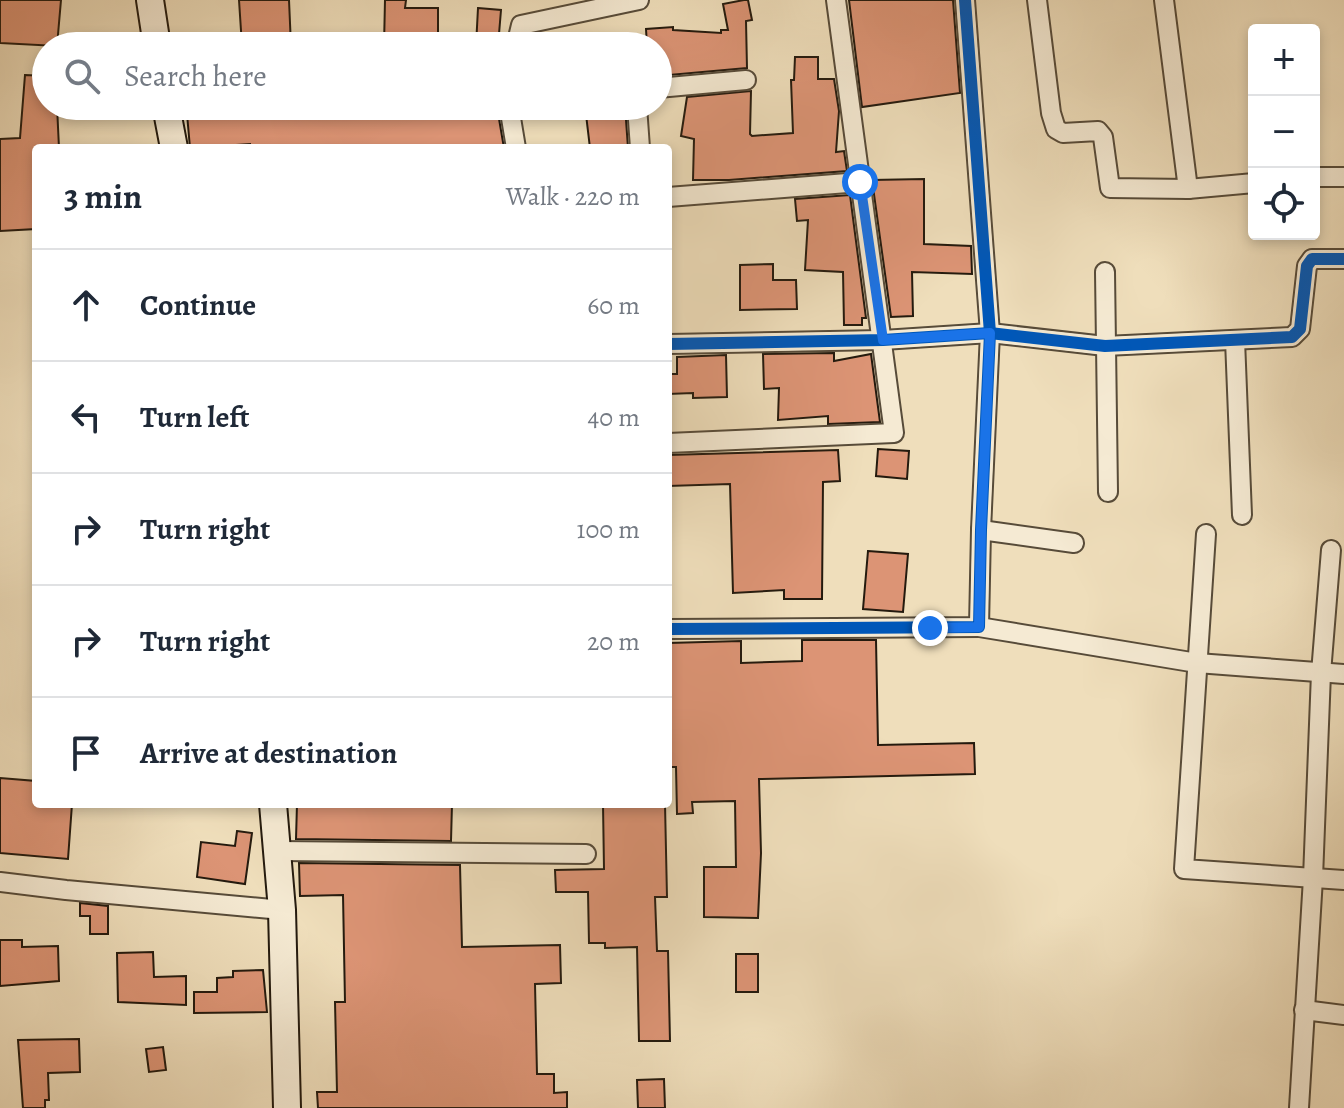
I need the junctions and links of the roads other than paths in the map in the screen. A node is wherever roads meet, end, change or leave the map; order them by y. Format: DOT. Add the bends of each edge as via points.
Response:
graph roads {
  1 [pos="150,0"];
  2 [pos="639,0"];
  3 [pos="836,0"];
  4 [pos="965,0"];
  5 [pos="1037,0"];
  6 [pos="1164,0"];
  7 [pos="155,32"];
  8 [pos="519,32"];
  9 [pos="746,80"];
  10 [pos="672,87"];
  11 [pos="169,120"];
  12 [pos="511,120"];
  13 [pos="638,120"];
  14 [pos="173,144"];
  15 [pos="515,144"];
  16 [pos="640,144"];
  17 [pos="1320,177"];
  18 [pos="1344,177"];
  19 [pos="860,182"];
  20 [pos="1248,184"];
  21 [pos="1188,189"];
  22 [pos="672,197"];
  23 [pos="1344,259"];
  24 [pos="1105,272"];
  25 [pos="990,333"];
  26 [pos="883,340"];
  27 [pos="1235,340"];
  28 [pos="672,344"];
  29 [pos="1105,346"];
  30 [pos="672,443"];
  31 [pos="1108,492"];
  32 [pos="1242,515"];
  33 [pos="981,530"];
  34 [pos="1206,534"];
  35 [pos="1074,543"];
  36 [pos="1331,550"];
  37 [pos="979,627"];
  38 [pos="672,629"];
  39 [pos="1197,663"];
  40 [pos="1321,673"];
  41 [pos="1344,674"];
  42 [pos="273,808"];
  43 [pos="278,851"];
  44 [pos="586,854"];
  45 [pos="1313,878"];
  46 [pos="1344,880"];
  47 [pos="0,882"];
  48 [pos="282,910"];
  49 [pos="1304,1010"];
  50 [pos="1344,1015"];
  51 [pos="287,1108"];
  52 [pos="1299,1108"];
  1 -- 7 [label="street"];
  2 -- 8 [label="street" via="521,25"];
  3 -- 19 [label="street"];
  4 -- 25 [label="street"];
  5 -- 21 [label="street" via="1056,129 1098,131 1110,188"];
  6 -- 21 [label="street"];
  9 -- 10 [label="street"];
  11 -- 14 [label="street"];
  12 -- 15 [label="street"];
  13 -- 16 [label="street"];
  17 -- 18 [label="street"];
  19 -- 22 [label="street"];
  19 -- 26 [label="street"];
  20 -- 21 [label="street"];
  23 -- 27 [label="street" via="1312,259 1307,266 1300,329 1292,337"];
  24 -- 29 [label="street"];
  25 -- 26 [label="street"];
  25 -- 29 [label="street"];
  25 -- 33 [label="street"];
  26 -- 28 [label="street"];
  26 -- 30 [label="street" via="894,433"];
  27 -- 29 [label="street"];
  27 -- 32 [label="street"];
  29 -- 31 [label="street"];
  33 -- 35 [label="street"];
  33 -- 37 [label="street"];
  34 -- 39 [label="street"];
  36 -- 40 [label="street"];
  37 -- 38 [label="street"];
  37 -- 39 [label="street"];
  39 -- 40 [label="street"];
  39 -- 45 [label="street" via="1184,869"];
  40 -- 41 [label="street"];
  40 -- 45 [label="street"];
  42 -- 43 [label="street"];
  43 -- 44 [label="street"];
  43 -- 48 [label="street"];
  45 -- 46 [label="street"];
  45 -- 49 [label="street"];
  47 -- 48 [label="street"];
  48 -- 51 [label="street"];
  49 -- 50 [label="street"];
  49 -- 52 [label="street"];
}
